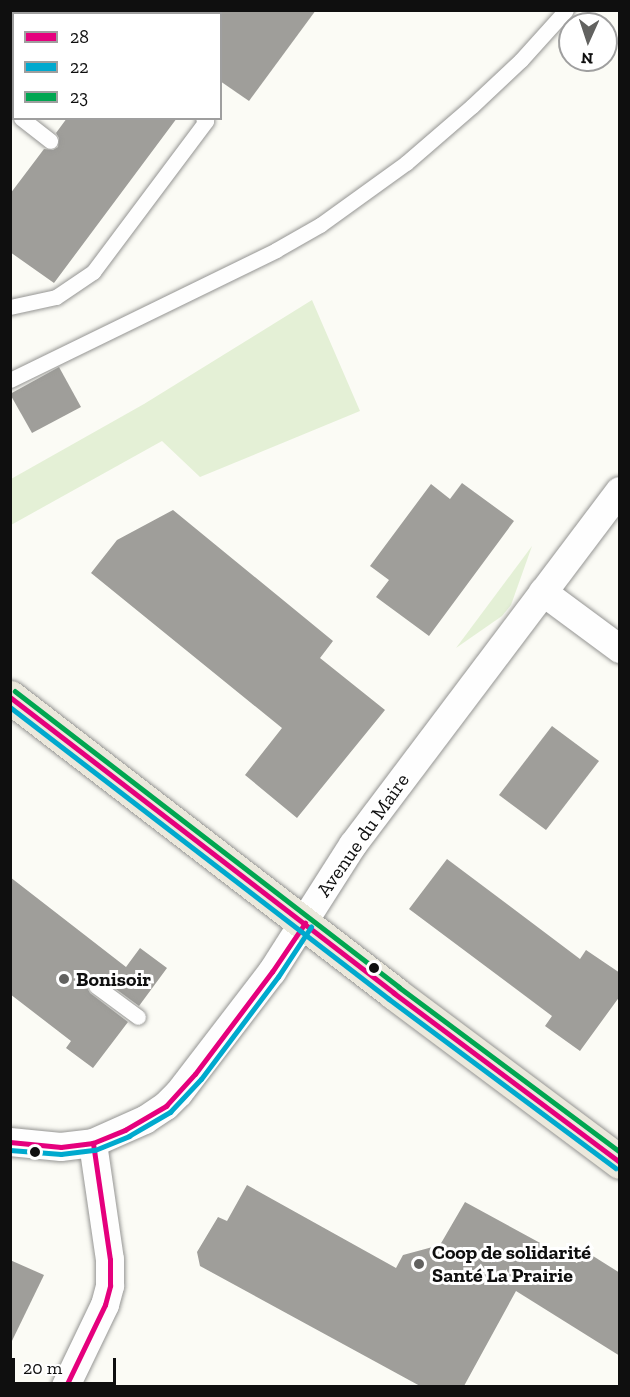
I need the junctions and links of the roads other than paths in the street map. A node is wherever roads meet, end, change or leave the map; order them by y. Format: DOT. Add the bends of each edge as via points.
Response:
graph roads {
  1 [pos="566,10"];
  2 [pos="24,120"];
  3 [pos="205,120"];
  4 [pos="50,141"];
  5 [pos="10,307"];
  6 [pos="10,380"];
  7 [pos="620,491"];
  8 [pos="543,592"];
  9 [pos="620,649"];
  10 [pos="10,697"];
  11 [pos="305,923"];
  12 [pos="96,986"];
  13 [pos="138,1017"];
  14 [pos="10,1142"];
  15 [pos="93,1143"];
  16 [pos="620,1162"];
  17 [pos="66,1386"];
  1 -- 6 [label="lane" via="521,60 406,163 320,225"];
  2 -- 4 [label="lane"];
  3 -- 5 [label="lane" via="93,272 56,297"];
  7 -- 8 [label="street, Avenue du Maire"];
  8 -- 9 [label="street"];
  8 -- 11 [label="street, Avenue du Maire" via="353,845"];
  10 -- 11 [label="main road"];
  11 -- 15 [label="street, Avenue du Maire" via="173,1099 145,1120"];
  11 -- 16 [label="main road"];
  12 -- 13 [label="lane"];
  14 -- 15 [label="street, Avenue du Maire" via="54,1147"];
  15 -- 17 [label="street" via="110,1260 110,1286 105,1305"];
}
